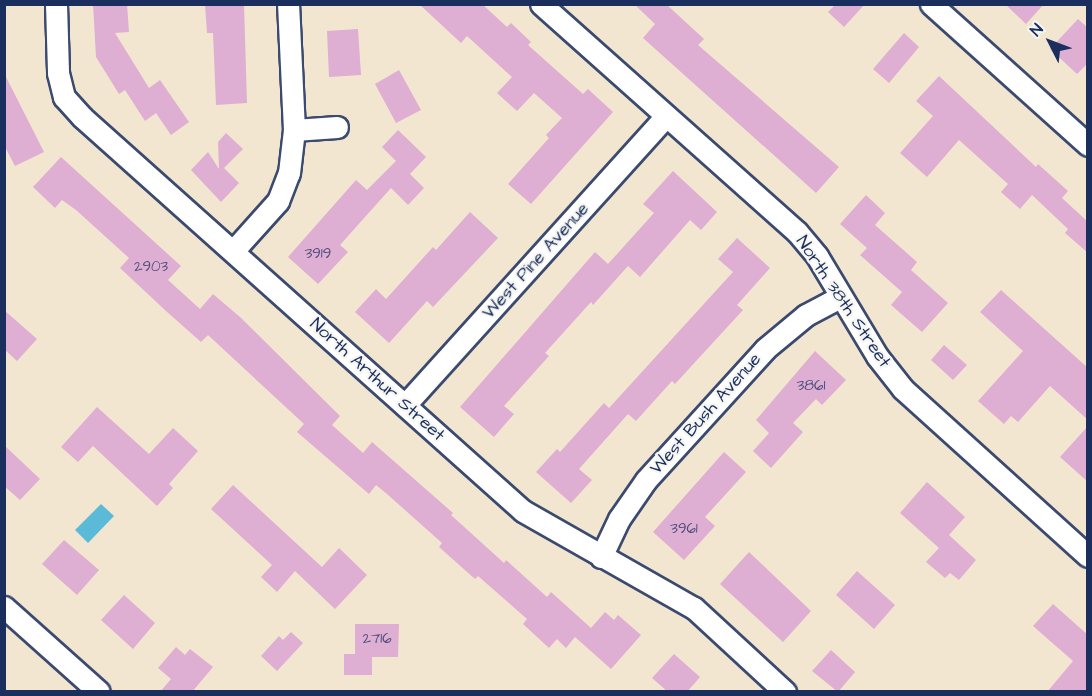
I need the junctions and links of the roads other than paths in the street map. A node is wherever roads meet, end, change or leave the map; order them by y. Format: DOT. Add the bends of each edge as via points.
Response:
graph roads {
  1 [pos="56,4"];
  2 [pos="288,4"];
  3 [pos="541,4"];
  4 [pos="931,4"];
  5 [pos="666,116"];
  6 [pos="337,127"];
  7 [pos="294,130"];
  8 [pos="1088,145"];
  9 [pos="234,250"];
  10 [pos="840,297"];
  11 [pos="405,405"];
  12 [pos="1088,556"];
  13 [pos="601,557"];
  14 [pos="4,607"];
  15 [pos="99,692"];
  16 [pos="785,692"];
  1 -- 9 [label="street, North Arthur Street" via="58,73 64,97"];
  2 -- 7 [label="street"];
  3 -- 5 [label="street, North 38th Street"];
  4 -- 8 [label="street"];
  5 -- 10 [label="street, North 38th Street" via="798,232"];
  5 -- 11 [label="street, West Pine Avenue"];
  6 -- 7 [label="street"];
  7 -- 9 [label="street" via="289,173 278,201"];
  9 -- 11 [label="street, North Arthur Street"];
  10 -- 12 [label="street, North 38th Street" via="903,389"];
  10 -- 13 [label="street, West Bush Avenue" via="806,315 765,349 646,480 619,519"];
  11 -- 13 [label="street, North Arthur Street" via="523,512"];
  13 -- 16 [label="street, North Arthur Street" via="694,608"];
  14 -- 15 [label="street"];
}
